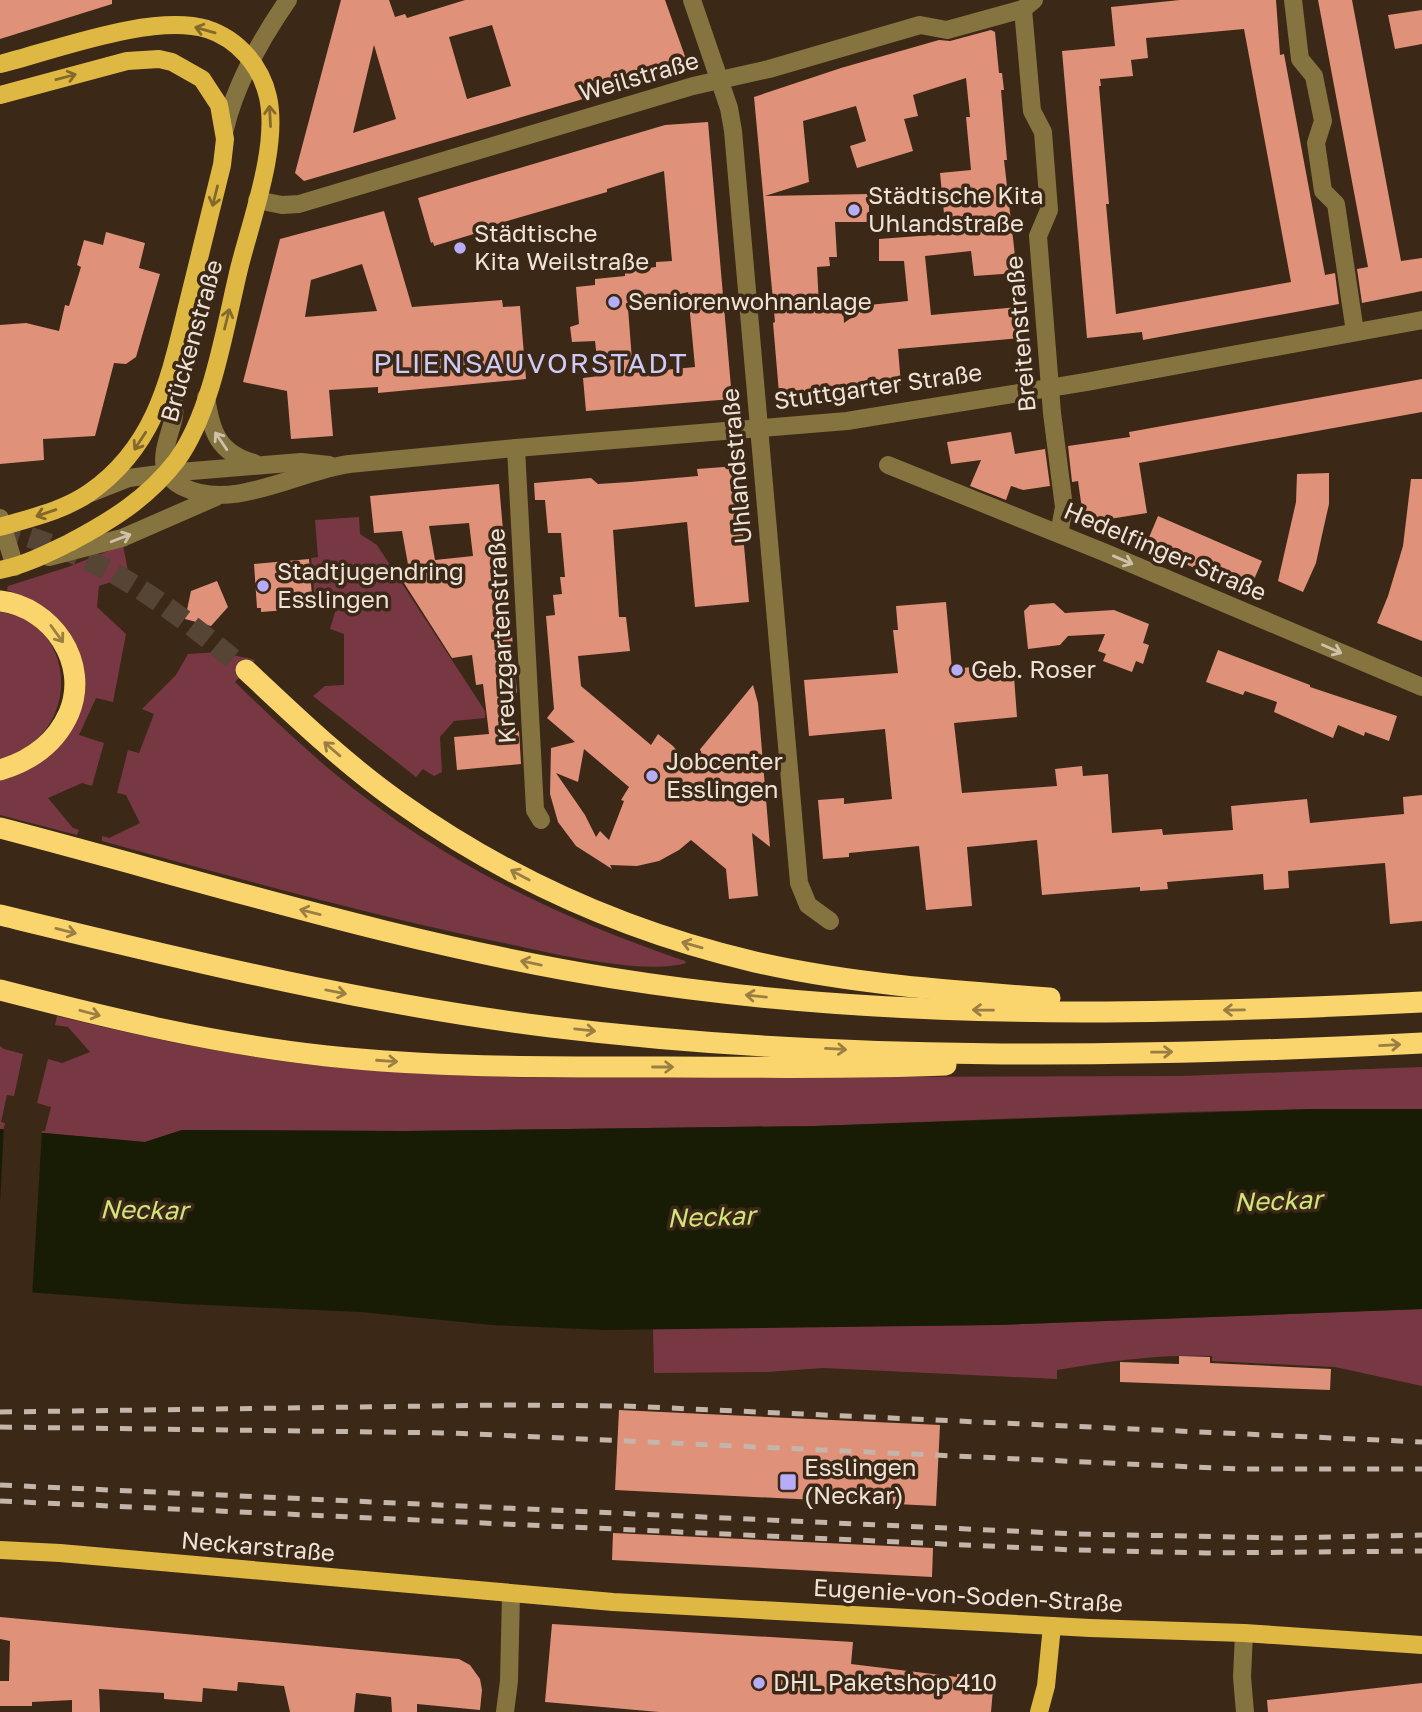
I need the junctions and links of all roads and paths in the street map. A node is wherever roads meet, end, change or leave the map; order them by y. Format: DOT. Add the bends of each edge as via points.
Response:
graph roads {
  1 [pos="288,0"];
  2 [pos="692,0"];
  3 [pos="1293,0"];
  4 [pos="1029,4"];
  5 [pos="251,60"];
  6 [pos="0,64"];
  7 [pos="719,80"];
  8 [pos="0,95"];
  9 [pos="225,129"];
  10 [pos="257,200"];
  11 [pos="1422,320"];
  12 [pos="1354,332"];
  13 [pos="169,379"];
  14 [pos="1050,386"];
  15 [pos="206,397"];
  16 [pos="759,428"];
  17 [pos="516,448"];
  18 [pos="260,465"];
  19 [pos="888,465"];
  20 [pos="335,466"];
  21 [pos="167,473"];
  22 [pos="87,495"];
  23 [pos="218,496"];
  24 [pos="1,524"];
  25 [pos="1059,534"];
  26 [pos="16,566"];
  27 [pos="0,601"];
  28 [pos="247,670"];
  29 [pos="1422,687"];
  30 [pos="0,770"];
  31 [pos="541,820"];
  32 [pos="0,828"];
  33 [pos="0,915"];
  34 [pos="830,921"];
  35 [pos="0,990"];
  36 [pos="1422,1002"];
  37 [pos="1174,1011"];
  38 [pos="1422,1044"];
  39 [pos="1094,1053"];
  40 [pos="0,1539"];
  41 [pos="0,1550"];
  42 [pos="60,1553"];
  43 [pos="511,1594"];
  44 [pos="1052,1626"];
  45 [pos="1244,1633"];
  46 [pos="1422,1645"];
  47 [pos="505,1712"];
  48 [pos="1040,1712"];
  49 [pos="1245,1712"];
  1 -- 5 [label="street"];
  2 -- 7 [label="street, Uhlandstraße"];
  3 -- 12 [label="street" via="1300,59 1314,76 1324,121 1316,142 1323,191 1336,204"];
  4 -- 7 [label="street, Weilstraße" via="947,30 917,26"];
  4 -- 14 [label="street, Breitenstraße" via="1032,108 1043,132 1049,210 1038,236"];
  5 -- 6 [label="main road, one-way" via="223,36 191,26 173,26 118,33"];
  5 -- 9 [label="street"];
  10 -- 5 [label="main road, Brückenstraße, one-way" via="270,140 270,113 264,83"];
  7 -- 10 [label="street, Weilstraße" via="293,205"];
  7 -- 16 [label="street, Uhlandstraße" via="733,131"];
  8 -- 9 [label="main road, one-way" via="127,61 159,59 186,68 208,86"];
  9 -- 13 [label="main road, Brückenstraße, one-way" via="222,165"];
  15 -- 10 [label="main road, Brückenstraße, one-way"];
  11 -- 12 [label="street, Stuttgarter Straße"];
  12 -- 14 [label="street, Stuttgarter Straße"];
  13 -- 21 [label="street" via="174,409 164,458"];
  13 -- 22 [label="main road, Brückenstraße, one-way" via="152,423 133,451"];
  14 -- 16 [label="street, Stuttgarter Straße" via="847,421"];
  14 -- 25 [label="street, Breitenstraße" via="1064,507"];
  18 -- 15 [label="street, one-way" via="224,447 213,427"];
  15 -- 21 [label="main road, Brückenstraße" via="188,443"];
  16 -- 17 [label="street, Stuttgarter Straße"];
  16 -- 34 [label="street, Uhlandstraße" via="799,883 808,905"];
  17 -- 20 [label="street, Stuttgarter Straße"];
  17 -- 31 [label="street, Kreuzgartenstraße" via="535,810"];
  18 -- 20 [label="street, Stuttgarter Straße" via="301,462"];
  18 -- 21 [label="street, Stuttgarter Straße"];
  19 -- 25 [label="street, Hedelfinger Straße"];
  20 -- 23 [label="street, Stuttgarter Straße" via="282,484"];
  21 -- 22 [label="street, Stuttgarter Straße" via="129,478"];
  21 -- 23 [label="street" via="199,495"];
  21 -- 26 [label="main road, Brückenstraße" via="122,513"];
  22 -- 24 [label="main road, Brückenstraße, one-way" via="62,508"];
  26 -- 23 [label="street, one-way" via="122,538"];
  24 -- 26 [label="street"];
  25 -- 29 [label="street, Hedelfinger Straße, one-way"];
  27 -- 30 [label="highway, one-way" via="34,612 51,626 70,657 74,678 69,713 48,744 27,760"];
  37 -- 28 [label="highway, one-way" via="826,975 710,950 611,917 519,875 430,824 365,776"];
  37 -- 32 [label="highway, one-way" via="898,1007 613,978 368,926"];
  33 -- 39 [label="highway, one-way" via="285,982 550,1027 851,1049"];
  35 -- 39 [label="highway, one-way" via="177,1033 391,1061 542,1067 887,1067"];
  36 -- 37 [label="highway, one-way"];
  39 -- 38 [label="highway, one-way"];
  40 -- 42 [label="main road"];
  41 -- 42 [label="main road, Neckarstraße"];
  42 -- 43 [label="main road, Neckarstraße"];
  43 -- 44 [label="main road, Eugenie-von-Soden-Straße"];
  43 -- 47 [label="street"];
  44 -- 45 [label="main road, Eugenie-von-Soden-Straße"];
  44 -- 48 [label="main road"];
  45 -- 46 [label="main road, Eugenie-von-Soden-Straße"];
  45 -- 49 [label="street"];
}
